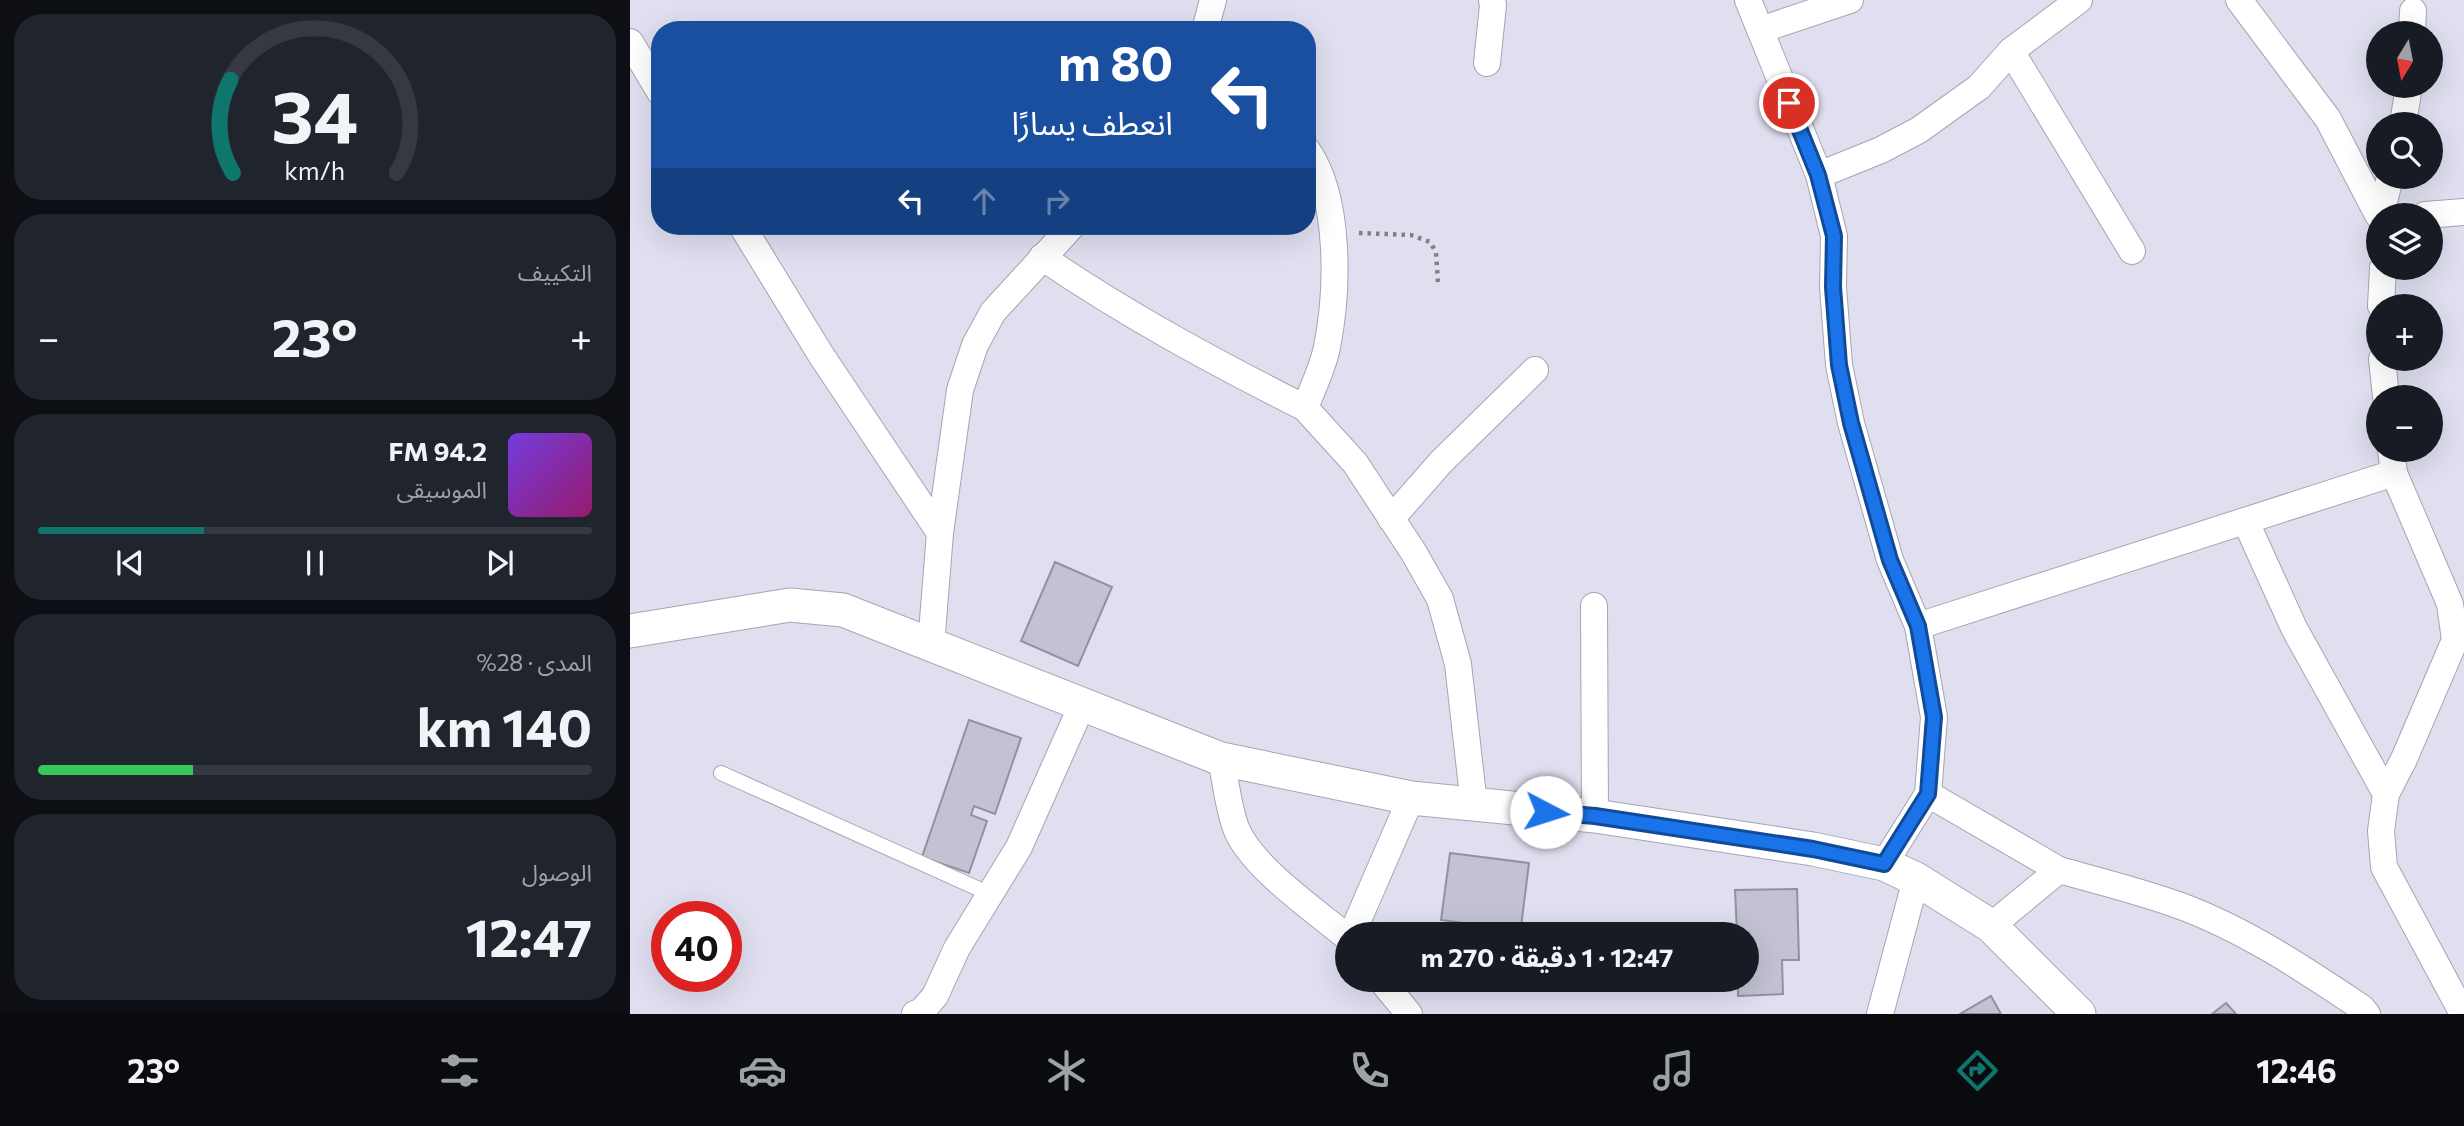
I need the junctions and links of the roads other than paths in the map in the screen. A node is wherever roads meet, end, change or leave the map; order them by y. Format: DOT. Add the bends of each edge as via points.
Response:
graph roads {
  1 [pos="1213,0"];
  2 [pos="1492,0"];
  3 [pos="1748,0"];
  4 [pos="1850,0"];
  5 [pos="2079,0"];
  6 [pos="2239,0"];
  7 [pos="1207,21"];
  8 [pos="1760,30"];
  9 [pos="630,42"];
  10 [pos="2011,51"];
  11 [pos="1487,63"];
  12 [pos="651,77"];
  13 [pos="1316,165"];
  14 [pos="1818,175"];
  15 [pos="2374,203"];
  16 [pos="2464,212"];
  17 [pos="2443,214"];
  18 [pos="748,235"];
  19 [pos="1063,235"];
  20 [pos="2132,251"];
  21 [pos="1042,257"];
  22 [pos="1535,370"];
  23 [pos="1305,408"];
  24 [pos="2391,462"];
  25 [pos="2393,462"];
  26 [pos="1391,519"];
  27 [pos="2246,522"];
  28 [pos="940,533"];
  29 [pos="1594,606"];
  30 [pos="1918,626"];
  31 [pos="630,631"];
  32 [pos="2460,637"];
  33 [pos="931,645"];
  34 [pos="1082,705"];
  35 [pos="1221,760"];
  36 [pos="721,773"];
  37 [pos="1928,794"];
  38 [pos="2386,794"];
  39 [pos="1411,798"];
  40 [pos="1474,805"];
  41 [pos="1595,816"];
  42 [pos="1884,864"];
  43 [pos="2059,870"];
  44 [pos="1916,880"];
  45 [pos="990,894"];
  46 [pos="1357,922"];
  47 [pos="1991,926"];
  48 [pos="1335,927"];
  49 [pos="1391,992"];
  50 [pos="915,1014"];
  51 [pos="1409,1014"];
  52 [pos="1880,1014"];
  53 [pos="2078,1014"];
  54 [pos="2367,1014"];
  55 [pos="2463,1014"];
  1 -- 7 [label="street"];
  2 -- 11 [label="street"];
  3 -- 8 [label="street"];
  4 -- 8 [label="street"];
  5 -- 10 [label="street"];
  6 -- 15 [label="street" via="2328,119"];
  8 -- 14 [label="street"];
  9 -- 12 [label="street"];
  10 -- 14 [label="street" via="1979,87 1919,130"];
  10 -- 20 [label="street"];
  13 -- 23 [label="street" via="1333,232 1334,272 1326,348"];
  14 -- 30 [label="street" via="1834,236 1839,365 1851,423 1890,560"];
  16 -- 17 [label="street"];
  18 -- 28 [label="street"];
  19 -- 21 [label="street"];
  21 -- 23 [label="street" via="1116,305"];
  21 -- 28 [label="street" via="993,312 975,345 960,390"];
  22 -- 26 [label="street" via="1441,462"];
  23 -- 26 [label="street" via="1355,463"];
  24 -- 27 [label="street"];
  25 -- 32 [label="street"];
  26 -- 40 [label="street" via="1440,599 1458,664"];
  27 -- 30 [label="street"];
  27 -- 38 [label="street" via="2294,628"];
  28 -- 33 [label="street"];
  29 -- 41 [label="street"];
  30 -- 37 [label="street" via="1934,717"];
  31 -- 33 [label="street" via="790,605 843,610"];
  32 -- 38 [label="street"];
  33 -- 34 [label="street"];
  34 -- 35 [label="street"];
  34 -- 45 [label="street" via="1019,847"];
  35 -- 39 [label="street"];
  35 -- 48 [label="street" via="1237,829 1250,851"];
  36 -- 45 [label="lane"];
  37 -- 42 [label="street"];
  37 -- 43 [label="street"];
  38 -- 55 [label="street" via="2381,831 2384,867"];
  39 -- 40 [label="street"];
  39 -- 46 [label="street"];
  40 -- 41 [label="street"];
  41 -- 42 [label="street"];
  42 -- 44 [label="street"];
  43 -- 47 [label="street"];
  43 -- 54 [label="street" via="2179,906 2257,942 2314,975"];
  44 -- 47 [label="street"];
  44 -- 52 [label="street"];
  45 -- 50 [label="street" via="935,996"];
  47 -- 53 [label="street"];
  49 -- 51 [label="street"];
}
